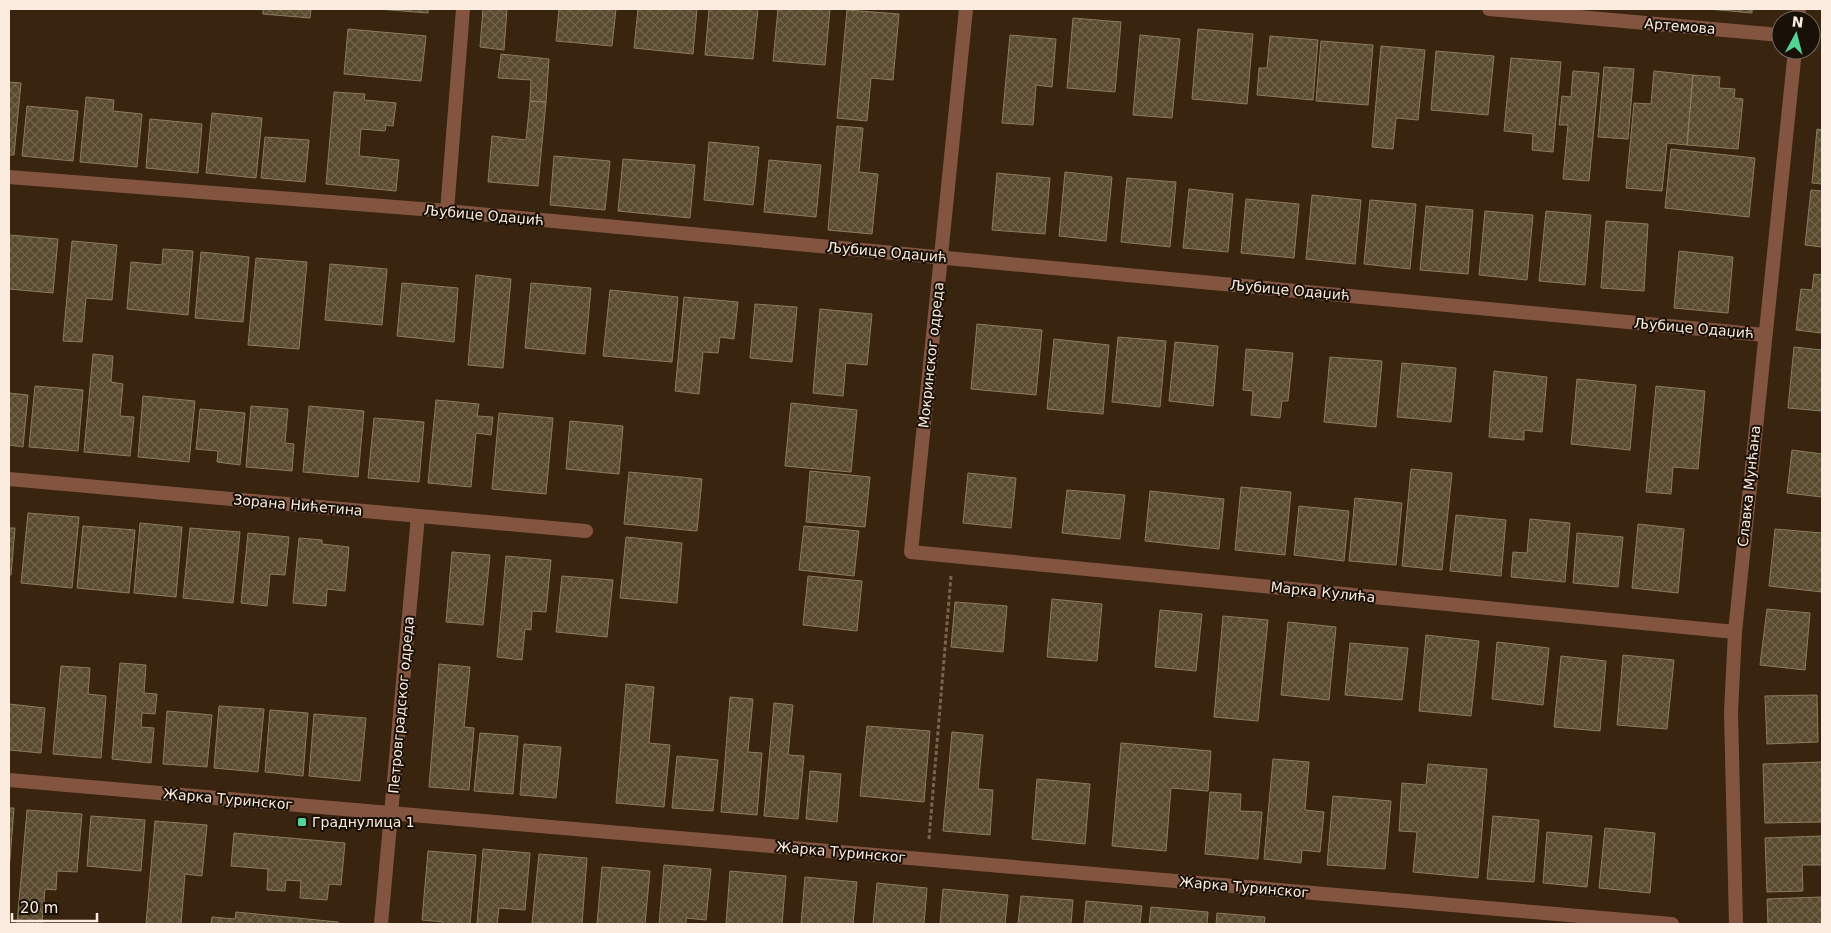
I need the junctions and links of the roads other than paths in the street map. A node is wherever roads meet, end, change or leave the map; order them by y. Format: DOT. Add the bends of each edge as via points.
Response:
graph roads {
  1 [pos="463,9"];
  2 [pos="966,9"];
  3 [pos="1489,9"];
  4 [pos="1771,34"];
  5 [pos="1794,60"];
  6 [pos="9,177"];
  7 [pos="447,211"];
  8 [pos="941,257"];
  9 [pos="1765,335"];
  10 [pos="9,479"];
  11 [pos="418,516"];
  12 [pos="586,531"];
  13 [pos="911,552"];
  14 [pos="1734,632"];
  15 [pos="9,780"];
  16 [pos="391,813"];
  17 [pos="381,924"];
  18 [pos="1672,924"];
  19 [pos="1736,924"];
  1 -- 7 [label="street"];
  2 -- 8 [label="street, Мокринског одреда"];
  3 -- 4 [label="street, Артемова"];
  5 -- 9 [label="street, Славка Мунћана"];
  6 -- 7 [label="street, Љубице Одаџић"];
  7 -- 8 [label="street, Љубице Одаџић"];
  8 -- 9 [label="street, Љубице Одаџић"];
  8 -- 13 [label="street, Мокринског одреда"];
  9 -- 14 [label="street, Славка Мунћана"];
  10 -- 11 [label="street, Зорана Нићетина"];
  11 -- 12 [label="street, Зорана Нићетина"];
  11 -- 16 [label="street, Петровградског одреда"];
  13 -- 14 [label="street, Марка Кулића"];
  14 -- 19 [label="street, Славка Мунћана" via="1731,712"];
  15 -- 16 [label="street, Жарка Туринског"];
  16 -- 17 [label="street, Петровградског одреда"];
  16 -- 18 [label="street, Жарка Туринског"];
}
